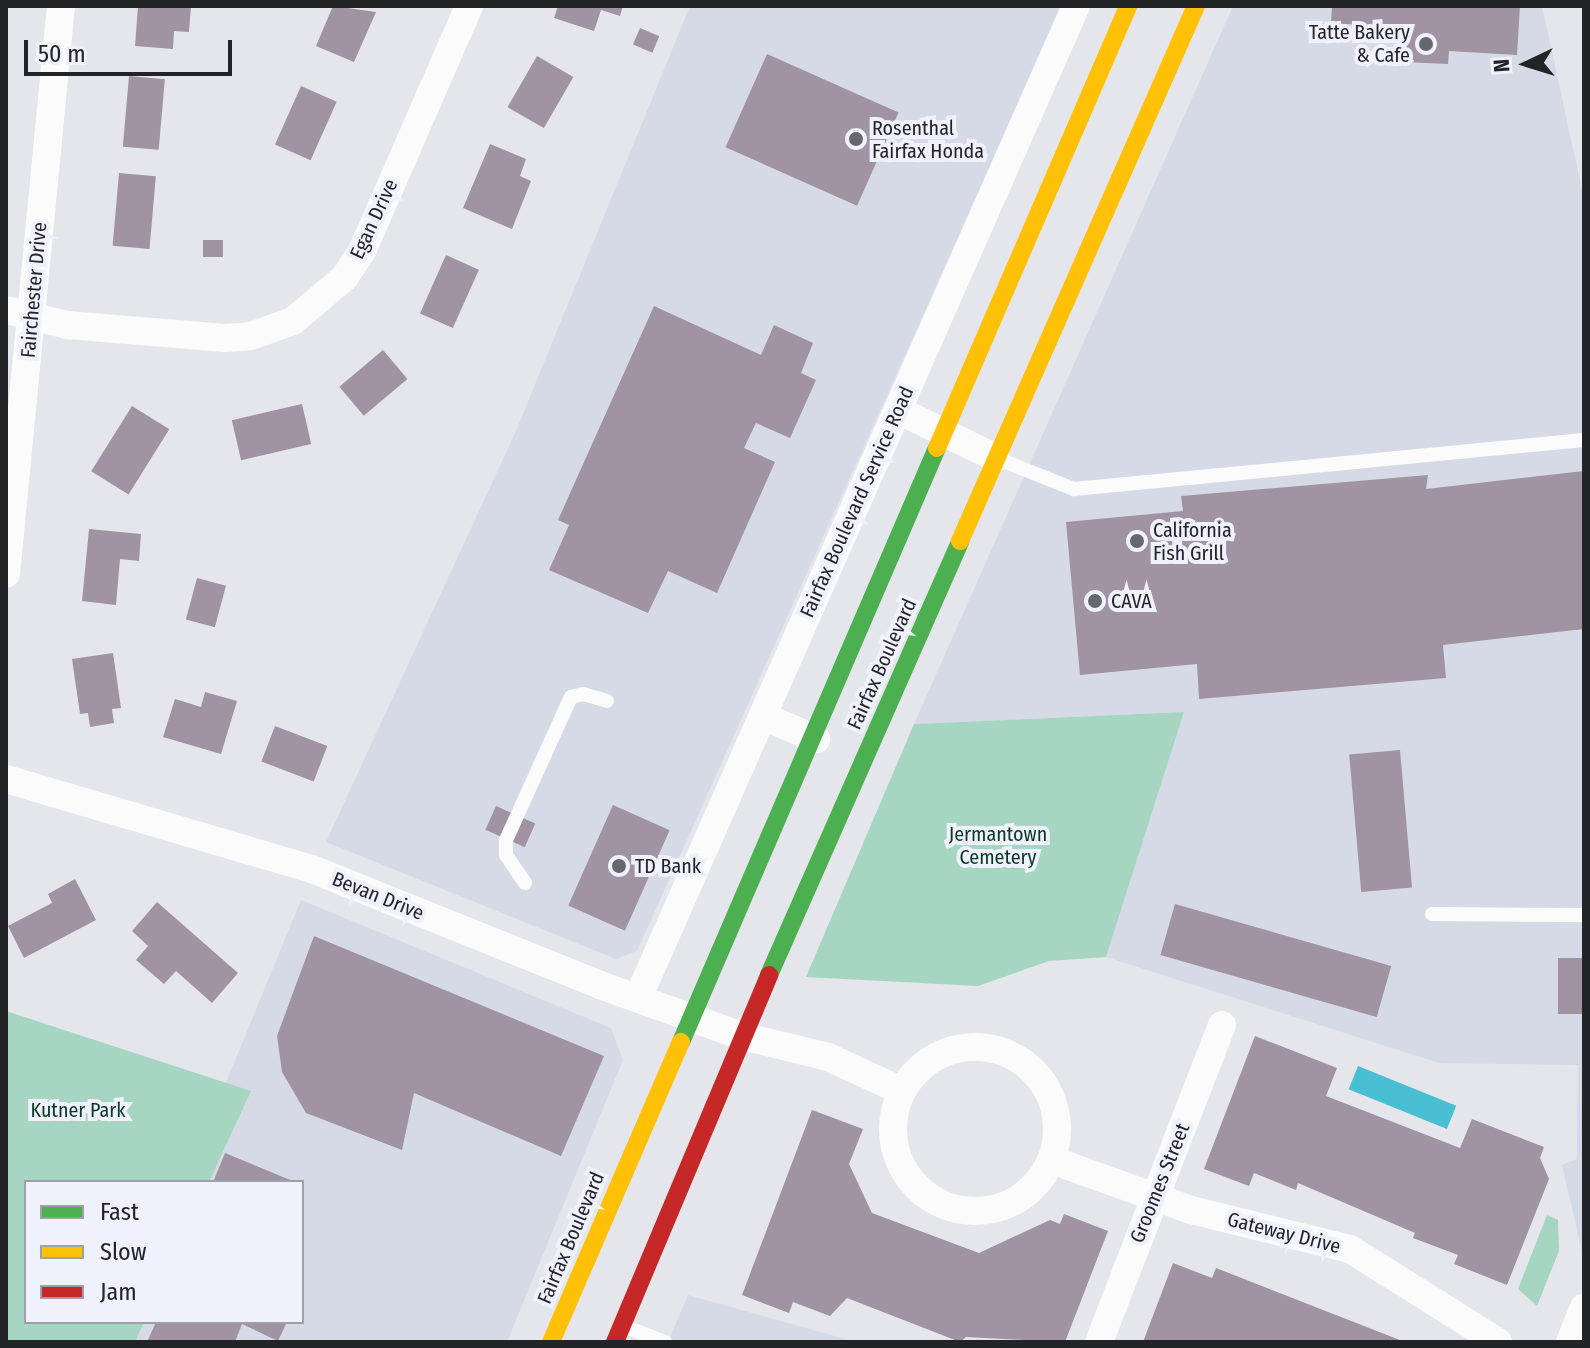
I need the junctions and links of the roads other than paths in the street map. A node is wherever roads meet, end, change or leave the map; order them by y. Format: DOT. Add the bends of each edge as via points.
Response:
graph roads {
  1 [pos="61,6"];
  2 [pos="469,6"];
  3 [pos="1076,6"];
  4 [pos="1128,6"];
  5 [pos="1196,6"];
  6 [pos="19,313"];
  7 [pos="898,410"];
  8 [pos="941,430"];
  9 [pos="1584,440"];
  10 [pos="996,458"];
  11 [pos="6,574"];
  12 [pos="607,701"];
  13 [pos="763,716"];
  14 [pos="816,739"];
  15 [pos="6,779"];
  16 [pos="525,883"];
  17 [pos="1432,914"];
  18 [pos="1584,915"];
  19 [pos="638,998"];
  20 [pos="689,1018"];
  21 [pos="1222,1025"];
  22 [pos="742,1036"];
  23 [pos="902,1091"];
  24 [pos="1052,1160"];
  25 [pos="1154,1198"];
  26 [pos="1584,1308"];
  27 [pos="618,1334"];
  28 [pos="551,1342"];
  29 [pos="665,1342"];
  30 [pos="1099,1342"];
  31 [pos="1498,1342"];
  32 [pos="1570,1342"];
  1 -- 6 [label="street, Fairchester Drive"];
  2 -- 6 [label="street, Egan Drive" via="363,249 322,301 293,321 251,336 67,325"];
  3 -- 7 [label="street, Fairfax Boulevard Service Road"];
  4 -- 8 [label="main road, Fairfax Boulevard"];
  5 -- 10 [label="main road, Fairfax Boulevard"];
  6 -- 11 [label="street, Fairchester Drive"];
  7 -- 8 [label="street"];
  7 -- 13 [label="street, Fairfax Boulevard Service Road"];
  8 -- 10 [label="street"];
  8 -- 14 [label="main road, Fairfax Boulevard"];
  9 -- 10 [label="lane" via="1074,489"];
  10 -- 22 [label="main road, Fairfax Boulevard"];
  12 -- 16 [label="lane" via="583,694 571,697 506,840 506,855"];
  13 -- 14 [label="street"];
  13 -- 19 [label="street, Fairfax Boulevard Service Road"];
  14 -- 20 [label="main road, Fairfax Boulevard"];
  15 -- 19 [label="street, Bevan Drive" via="312,869"];
  17 -- 18 [label="lane"];
  19 -- 20 [label="street, Bevan Drive"];
  20 -- 22 [label="street, Bevan Drive"];
  20 -- 28 [label="main road, Fairfax Boulevard"];
  21 -- 25 [label="street, Groomes Street"];
  22 -- 23 [label="street" via="828,1057"];
  22 -- 27 [label="main road, Fairfax Boulevard"];
  23 -- 24 [label="street" via="919,1069 942,1053 969,1046 1010,1055 1042,1081 1054,1106"];
  23 -- 24 [label="street" via="894,1116 902,1168 940,1203 966,1211 1016,1200"];
  24 -- 25 [label="street, Gateway Drive"];
  25 -- 30 [label="street, Groomes Street"];
  25 -- 31 [label="street, Gateway Drive" via="1350,1249"];
  26 -- 32 [label="street"];
  27 -- 29 [label="lane"];
}
